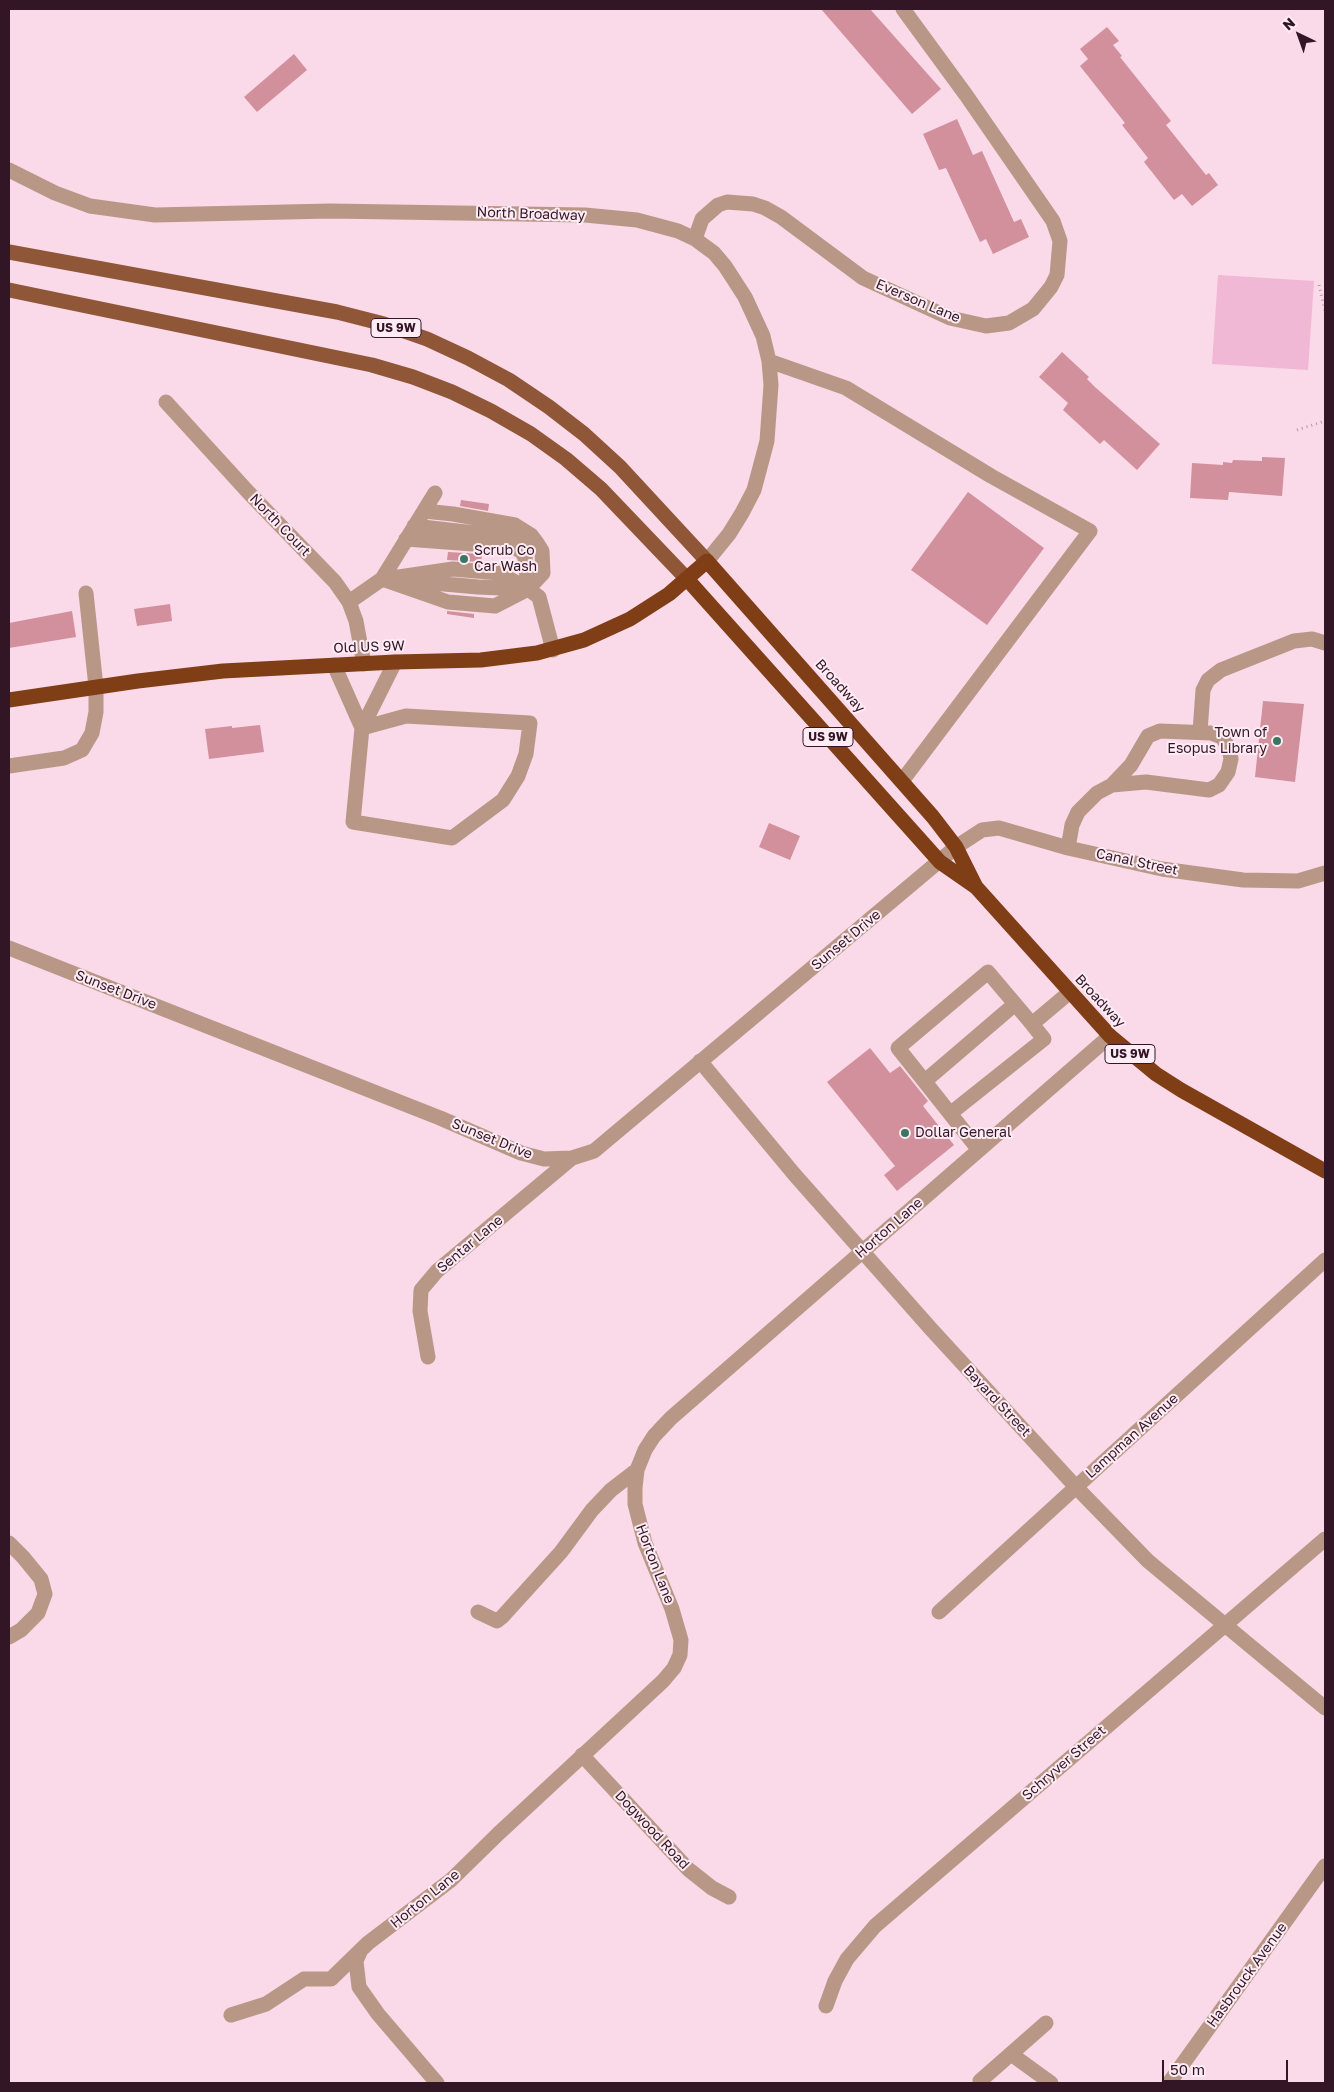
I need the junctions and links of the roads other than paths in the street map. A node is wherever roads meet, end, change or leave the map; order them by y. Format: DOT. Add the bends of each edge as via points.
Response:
graph roads {
  1 [pos="903,9"];
  2 [pos="9,170"];
  3 [pos="695,239"];
  4 [pos="9,252"];
  5 [pos="9,290"];
  6 [pos="769,361"];
  7 [pos="166,402"];
  8 [pos="435,493"];
  9 [pos="424,511"];
  10 [pos="410,533"];
  11 [pos="707,561"];
  12 [pos="382,579"];
  13 [pos="687,579"];
  14 [pos="528,589"];
  15 [pos="86,593"];
  16 [pos="348,602"];
  17 [pos="1325,643"];
  18 [pos="553,650"];
  19 [pos="395,662"];
  20 [pos="364,664"];
  21 [pos="334,665"];
  22 [pos="96,687"];
  23 [pos="9,700"];
  24 [pos="362,728"];
  25 [pos="1200,732"];
  26 [pos="9,766"];
  27 [pos="902,781"];
  28 [pos="1112,784"];
  29 [pos="956,847"];
  30 [pos="1068,848"];
  31 [pos="940,862"];
  32 [pos="1325,873"];
  33 [pos="976,887"];
  34 [pos="9,948"];
  35 [pos="1070,992"];
  36 [pos="1015,1004"];
  37 [pos="1032,1024"];
  38 [pos="1110,1036"];
  39 [pos="700,1061"];
  40 [pos="925,1081"];
  41 [pos="951,1114"];
  42 [pos="979,1150"];
  43 [pos="572,1158"];
  44 [pos="1325,1171"];
  45 [pos="863,1252"];
  46 [pos="1325,1260"];
  47 [pos="428,1357"];
  48 [pos="637,1470"];
  49 [pos="1076,1487"];
  50 [pos="1325,1539"];
  51 [pos="9,1544"];
  52 [pos="478,1612"];
  53 [pos="939,1612"];
  54 [pos="1224,1626"];
  55 [pos="9,1637"];
  56 [pos="1325,1708"];
  57 [pos="582,1755"];
  58 [pos="1325,1866"];
  59 [pos="730,1897"];
  60 [pos="360,1952"];
  61 [pos="826,2006"];
  62 [pos="231,2015"];
  63 [pos="1046,2023"];
  64 [pos="1011,2054"];
  65 [pos="980,2081"];
  66 [pos="437,2083"];
  67 [pos="1052,2083"];
  68 [pos="1168,2083"];
  1 -- 3 [label="street, Everson Lane" via="1054,221 1060,241 1058,276 1033,309 1009,323 986,326 950,318 863,278 780,217 753,204 727,202 718,205 702,219"];
  2 -- 3 [label="street, North Broadway" via="90,206 155,215 330,211 585,215 644,221"];
  3 -- 6 [label="street, North Broadway" via="719,260 746,297 763,336"];
  4 -- 11 [label="main road, US 9W" via="337,312 427,339 508,380 584,434 620,467"];
  5 -- 13 [label="main road, US 9W" via="372,365 452,392 530,434 572,464 623,511"];
  6 -- 11 [label="street, North Broadway" via="771,386 767,441 754,490 729,534"];
  6 -- 27 [label="street" via="846,388 991,476 1090,531"];
  7 -- 16 [label="street, North Court" via="336,582"];
  8 -- 9 [label="street"];
  9 -- 10 [label="street"];
  9 -- 14 [label="street" via="515,525 530,535 542,551 543,573"];
  10 -- 12 [label="street"];
  10 -- 14 [label="street" via="513,547 525,557"];
  11 -- 13 [label="highway, Old US 9W"];
  11 -- 27 [label="highway, Broadway / US 9W"];
  12 -- 14 [label="street" via="453,569 480,570 499,573"];
  12 -- 14 [label="street" via="448,602 495,606"];
  12 -- 16 [label="street"];
  13 -- 18 [label="highway, Old US 9W" via="663,599 630,619 607,631"];
  13 -- 31 [label="highway, Broadway / US 9W"];
  14 -- 18 [label="street" via="539,597"];
  15 -- 22 [label="street"];
  16 -- 20 [label="street, North Court" via="360,634"];
  17 -- 25 [label="street" via="1312,639 1294,641 1221,670 1208,680 1203,690"];
  18 -- 19 [label="highway, Old US 9W" via="510,658"];
  19 -- 20 [label="highway, Old US 9W"];
  19 -- 24 [label="street"];
  20 -- 21 [label="highway, Old US 9W"];
  21 -- 22 [label="highway, Old US 9W" via="223,671"];
  21 -- 24 [label="street"];
  22 -- 23 [label="highway, Old US 9W"];
  22 -- 26 [label="street" via="92,733 82,750 64,758"];
  24 -- 24 [label="street" via="353,822 452,838 503,800 518,776 526,754 530,723 406,716"];
  25 -- 28 [label="street" via="1160,731 1148,736 1132,765"];
  25 -- 28 [label="street" via="1222,737 1229,748 1228,772 1219,785 1209,790 1146,782"];
  27 -- 29 [label="highway, Broadway / US 9W"];
  28 -- 30 [label="street" via="1097,793 1078,812"];
  29 -- 30 [label="street, Canal Street" via="982,830 999,828"];
  29 -- 31 [label="street, Sunset Drive"];
  29 -- 33 [label="highway, Broadway / US 9W"];
  30 -- 32 [label="street, Canal Street" via="1162,869 1243,880 1298,881"];
  31 -- 33 [label="highway, Broadway / US 9W"];
  31 -- 39 [label="street, Sunset Drive"];
  33 -- 35 [label="highway, Broadway / US 9W"];
  34 -- 43 [label="street, Sunset Drive" via="431,1114 521,1153 544,1159"];
  35 -- 37 [label="street"];
  35 -- 38 [label="highway, Broadway / US 9W"];
  36 -- 37 [label="street"];
  36 -- 40 [label="street"];
  36 -- 40 [label="street" via="988,972 898,1048"];
  37 -- 41 [label="street" via="1044,1039"];
  38 -- 42 [label="street, Horton Lane"];
  38 -- 44 [label="highway, Broadway / US 9W" via="1181,1090"];
  39 -- 43 [label="street, Sunset Drive" via="594,1151"];
  39 -- 45 [label="street, Bayard Street"];
  40 -- 41 [label="street"];
  41 -- 42 [label="street"];
  42 -- 45 [label="street, Horton Lane"];
  43 -- 47 [label="street, Sentar Lane" via="437,1271 421,1290 420,1311"];
  45 -- 48 [label="street, Horton Lane" via="671,1418 649,1443"];
  45 -- 49 [label="street, Bayard Street"];
  46 -- 49 [label="street, Lampman Avenue"];
  48 -- 52 [label="street" via="592,1510 561,1552 502,1618 497,1621"];
  48 -- 57 [label="street, Horton Lane" via="634,1488 638,1523 679,1627 680,1655 663,1681"];
  49 -- 53 [label="street, Lampman Avenue"];
  49 -- 54 [label="street, Bayard Street" via="1148,1561"];
  50 -- 54 [label="street, Schryver Street"];
  51 -- 55 [label="street" via="41,1579 46,1594 38,1613"];
  54 -- 56 [label="street, Bayard Street"];
  54 -- 61 [label="street, Schryver Street" via="875,1926 847,1959"];
  57 -- 59 [label="street, Dogwood Road" via="688,1869"];
  57 -- 60 [label="street, Horton Lane" via="451,1880"];
  58 -- 68 [label="street, Hasbrouck Avenue"];
  60 -- 62 [label="street, Horton Lane" via="331,1979 304,1979 266,2004"];
  60 -- 66 [label="street" via="356,1961 359,1988"];
  63 -- 64 [label="street"];
  64 -- 65 [label="street"];
  64 -- 67 [label="street"];
}
